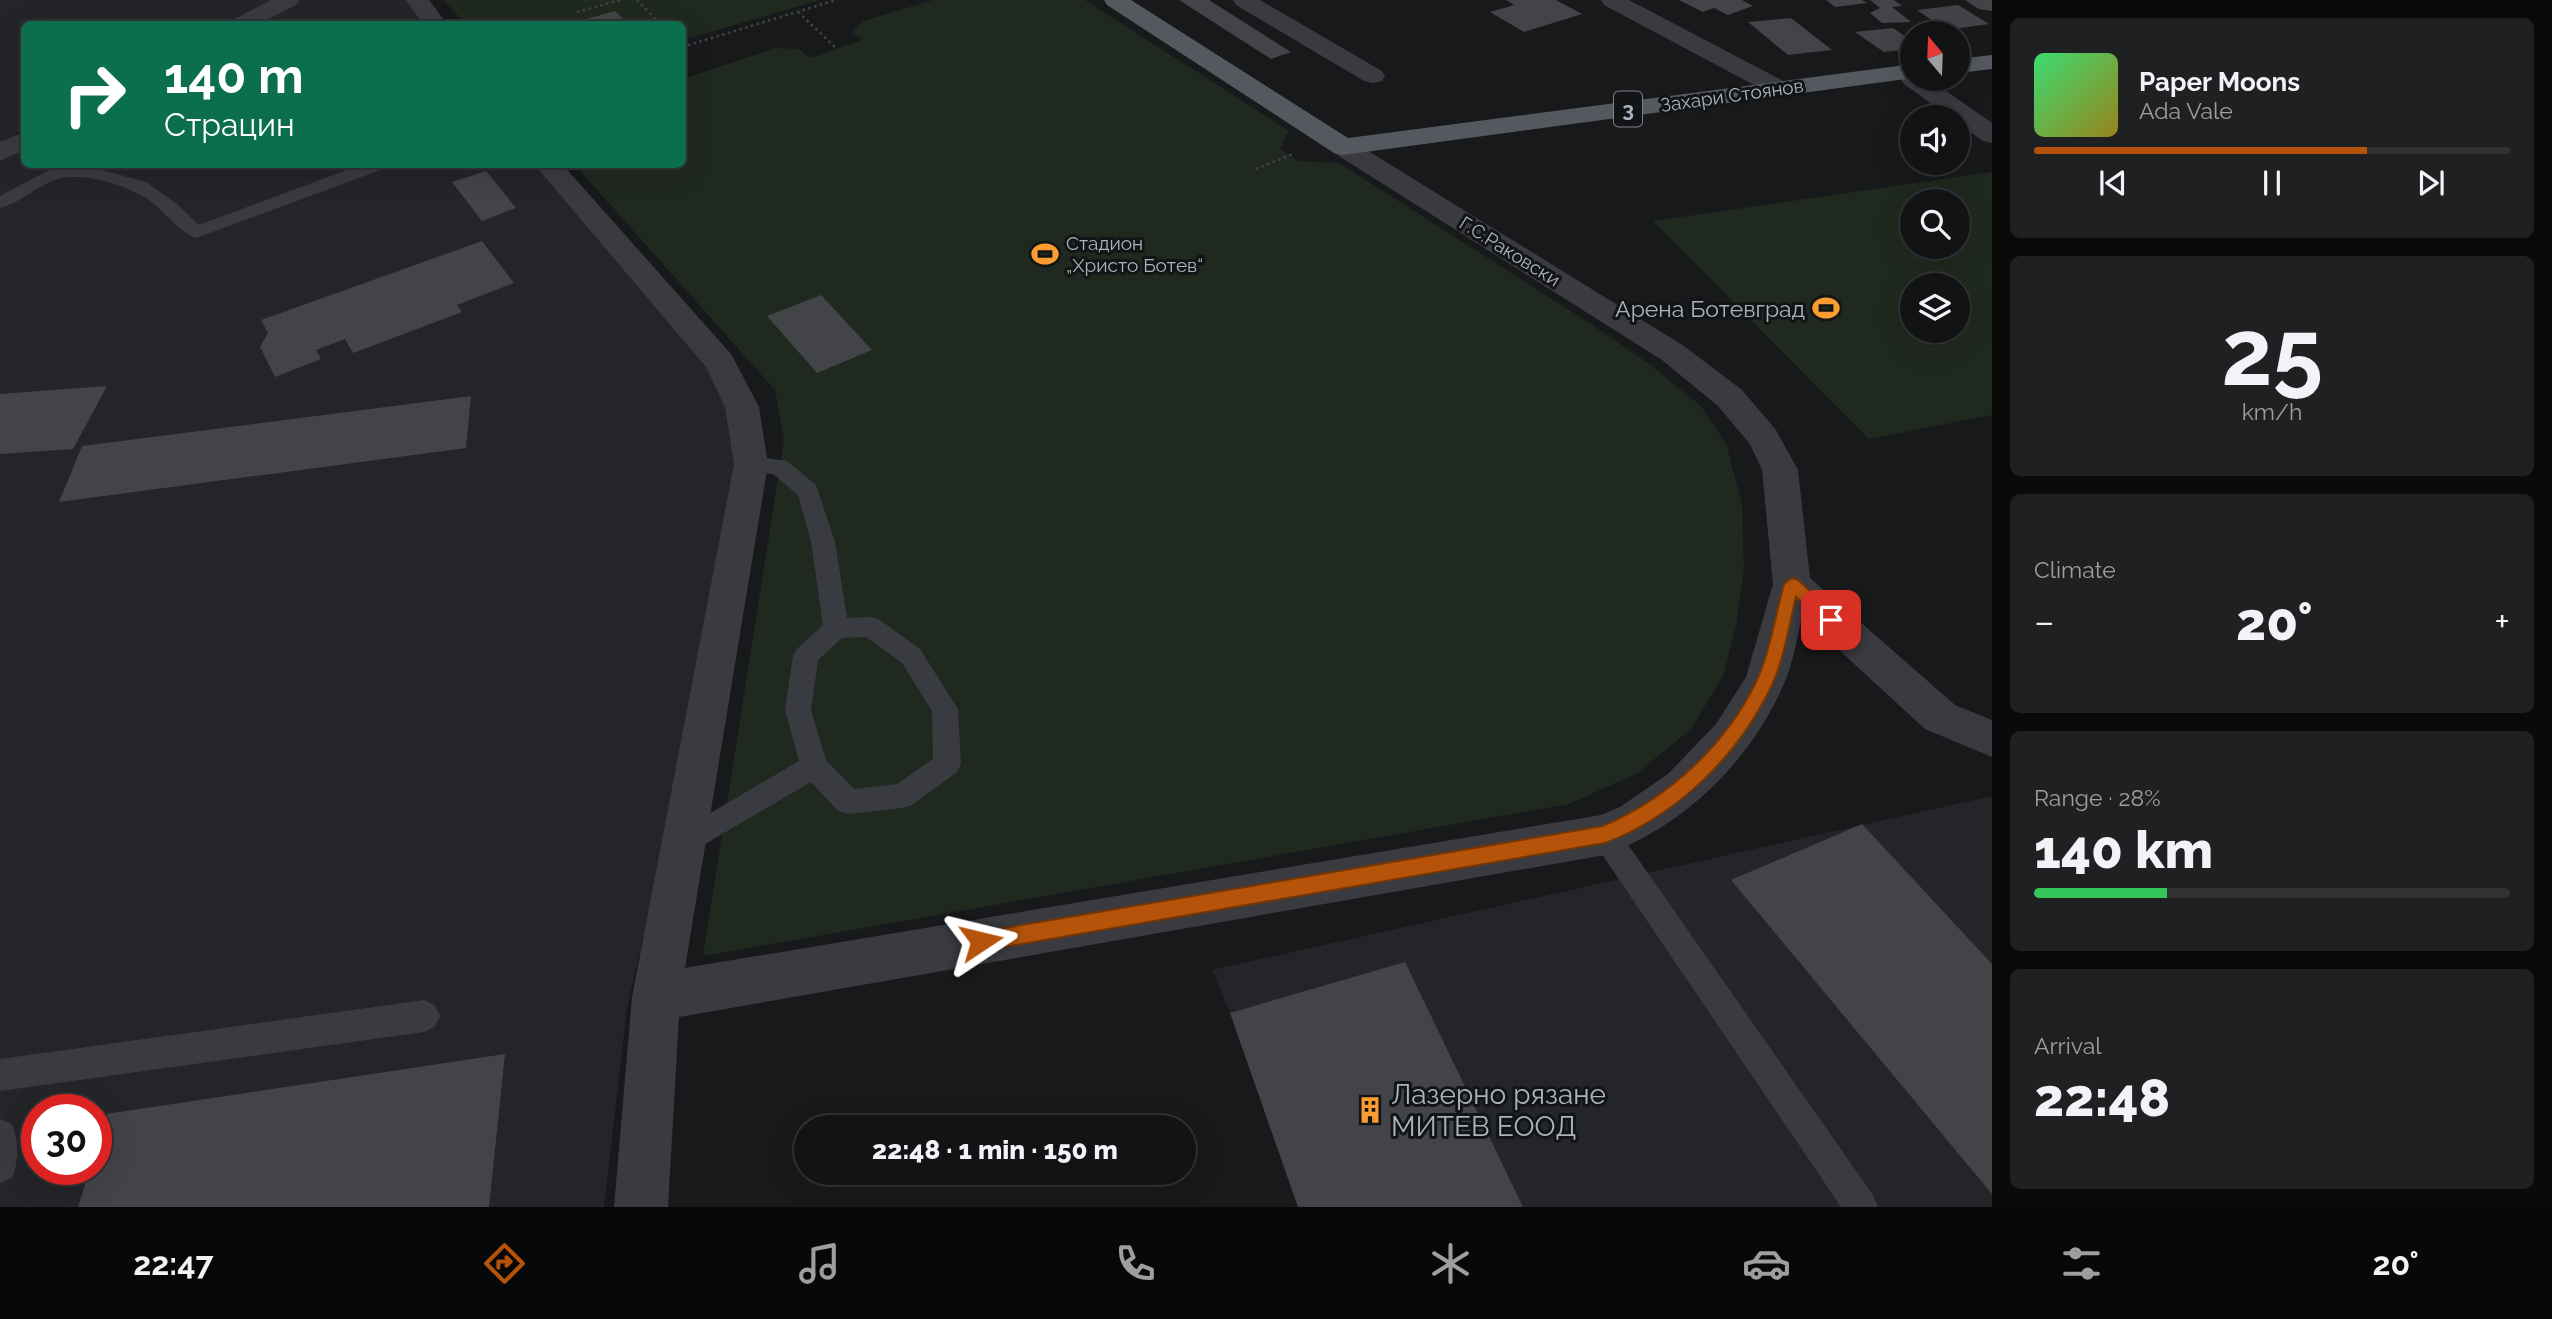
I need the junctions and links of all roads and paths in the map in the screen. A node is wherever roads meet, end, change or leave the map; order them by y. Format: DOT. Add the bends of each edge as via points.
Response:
graph roads {
  1 [pos="288,0"];
  2 [pos="417,0"];
  3 [pos="620,0"];
  4 [pos="638,0"];
  5 [pos="817,0"];
  6 [pos="836,0"];
  7 [pos="1115,0"];
  8 [pos="1244,0"];
  9 [pos="1612,0"];
  10 [pos="819,5"];
  11 [pos="577,12"];
  12 [pos="797,12"];
  13 [pos="248,21"];
  14 [pos="434,21"];
  15 [pos="657,21"];
  16 [pos="686,46"];
  17 [pos="836,48"];
  18 [pos="1992,62"];
  19 [pos="1970,65"];
  20 [pos="1373,76"];
  21 [pos="1900,76"];
  22 [pos="1778,88"];
  23 [pos="1933,91"];
  24 [pos="1992,135"];
  25 [pos="21,142"];
  26 [pos="1343,148"];
  27 [pos="0,153"];
  28 [pos="369,168"];
  29 [pos="550,168"];
  30 [pos="0,202"];
  31 [pos="751,464"];
  32 [pos="1792,584"];
  33 [pos="836,628"];
  34 [pos="1990,740"];
  35 [pos="814,766"];
  36 [pos="1605,835"];
  37 [pos="683,844"];
  38 [pos="656,997"];
  39 [pos="424,1016"];
  40 [pos="0,1075"];
  41 [pos="0,1136"];
  42 [pos="0,1166"];
  43 [pos="641,1207"];
  44 [pos="1861,1207"];
  1 -- 13 [label="street"];
  2 -- 14 [label="street"];
  3 -- 11 [label="path"];
  4 -- 15 [label="path"];
  5 -- 10 [label="path"];
  6 -- 10 [label="path"];
  7 -- 26 [label="main road, Г.С.Раковски"];
  8 -- 20 [label="street"];
  9 -- 22 [label="street"];
  10 -- 12 [label="path"];
  12 -- 16 [label="path"];
  12 -- 17 [label="path"];
  18 -- 19 [label="main road"];
  21 -- 22 [label="main road, Захари Стоянов / 3"];
  22 -- 26 [label="main road, Захари Стоянов / 3"];
  23 -- 24 [label="street"];
  25 -- 27 [label="street"];
  26 -- 32 [label="street, Г.С.Раковски" via="1673,353 1730,398 1764,438 1780,470"];
  28 -- 30 [label="lane" via="196,232 140,186 98,174 55,174"];
  29 -- 31 [label="street" via="720,362 742,407"];
  31 -- 33 [label="lane" via="779,467 808,491 823,542"];
  31 -- 37 [label="street"];
  32 -- 34 [label="street" via="1940,717"];
  32 -- 36 [label="street" via="1765,682 1731,737 1683,788 1636,821"];
  33 -- 35 [label="lane" via="806,656 798,710"];
  33 -- 35 [label="lane" via="871,627 911,656 945,709 947,764 902,796 848,802"];
  35 -- 37 [label="lane"];
  36 -- 38 [label="street"];
  36 -- 44 [label="lane"];
  37 -- 38 [label="street"];
  38 -- 43 [label="street"];
  39 -- 40 [label="lane"];
  41 -- 42 [label="lane"];
}
